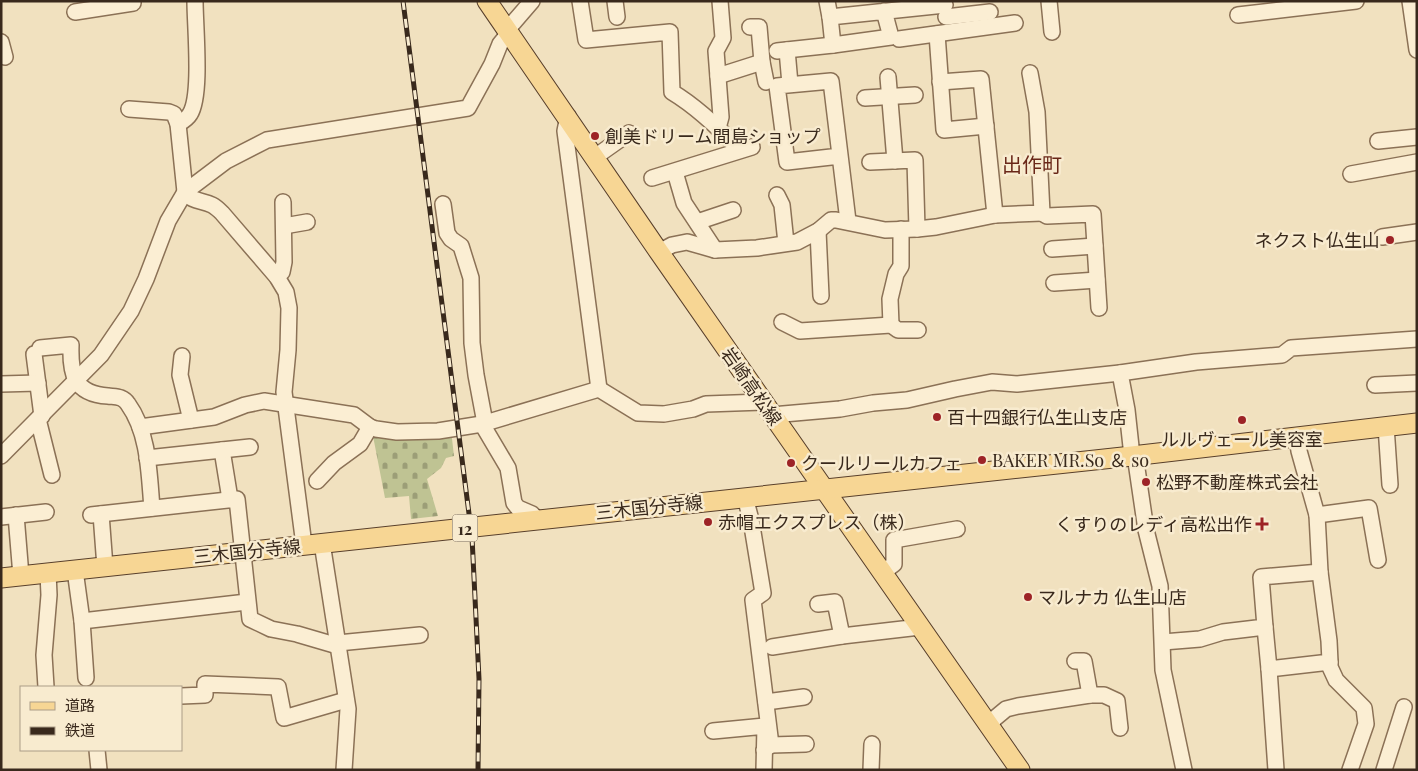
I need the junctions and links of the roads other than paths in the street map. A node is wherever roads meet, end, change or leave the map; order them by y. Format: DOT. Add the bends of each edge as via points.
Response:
graph roads {
  1 [pos="195,1"];
  2 [pos="487,1"];
  3 [pos="532,1"];
  4 [pos="580,1"];
  5 [pos="720,1"];
  6 [pos="827,1"];
  7 [pos="1049,1"];
  8 [pos="1356,1"];
  9 [pos="1410,1"];
  10 [pos="1332,2"];
  11 [pos="104,4"];
  12 [pos="133,4"];
  13 [pos="945,8"];
  14 [pos="75,12"];
  15 [pos="884,12"];
  16 [pos="990,12"];
  17 [pos="1238,15"];
  18 [pos="830,17"];
  19 [pos="1015,24"];
  20 [pos="750,27"];
  21 [pos="508,32"];
  22 [pos="1052,32"];
  23 [pos="942,34"];
  24 [pos="899,40"];
  25 [pos="833,45"];
  26 [pos="1417,50"];
  27 [pos="762,62"];
  28 [pos="1030,73"];
  29 [pos="718,76"];
  30 [pos="888,76"];
  31 [pos="766,82"];
  32 [pos="940,82"];
  33 [pos="790,84"];
  34 [pos="915,95"];
  35 [pos="890,97"];
  36 [pos="865,98"];
  37 [pos="130,109"];
  38 [pos="568,116"];
  39 [pos="178,124"];
  40 [pos="986,126"];
  41 [pos="718,128"];
  42 [pos="629,133"];
  43 [pos="1417,137"];
  44 [pos="840,156"];
  45 [pos="595,157"];
  46 [pos="895,161"];
  47 [pos="870,162"];
  48 [pos="1417,162"];
  49 [pos="1388,167"];
  50 [pos="675,172"];
  51 [pos="1351,174"];
  52 [pos="652,178"];
  53 [pos="185,192"];
  54 [pos="777,195"];
  55 [pos="283,202"];
  56 [pos="443,204"];
  57 [pos="733,210"];
  58 [pos="1042,214"];
  59 [pos="995,215"];
  60 [pos="848,221"];
  61 [pos="307,222"];
  62 [pos="697,222"];
  63 [pos="284,226"];
  64 [pos="901,229"];
  65 [pos="917,229"];
  66 [pos="818,230"];
  67 [pos="1417,232"];
  68 [pos="1382,237"];
  69 [pos="786,243"];
  70 [pos="1095,246"];
  71 [pos="1052,249"];
  72 [pos="715,250"];
  73 [pos="659,252"];
  74 [pos="277,277"];
  75 [pos="1097,280"];
  76 [pos="1054,283"];
  77 [pos="821,296"];
  78 [pos="1099,308"];
  79 [pos="782,322"];
  80 [pos="891,325"];
  81 [pos="918,330"];
  82 [pos="1417,339"];
  83 [pos="182,356"];
  84 [pos="1120,373"];
  85 [pos="38,382"];
  86 [pos="76,382"];
  87 [pos="1417,383"];
  88 [pos="1,384"];
  89 [pos="1375,385"];
  90 [pos="598,389"];
  91 [pos="285,403"];
  92 [pos="768,409"];
  93 [pos="40,418"];
  94 [pos="191,420"];
  95 [pos="1417,423"];
  96 [pos="484,424"];
  97 [pos="1386,426"];
  98 [pos="140,427"];
  99 [pos="370,427"];
  100 [pos="1297,437"];
  101 [pos="250,447"];
  102 [pos="222,450"];
  103 [pos="1,456"];
  104 [pos="1134,456"];
  105 [pos="147,458"];
  106 [pos="52,475"];
  107 [pos="317,481"];
  108 [pos="1390,485"];
  109 [pos="823,489"];
  110 [pos="745,497"];
  111 [pos="230,499"];
  112 [pos="152,508"];
  113 [pos="46,512"];
  114 [pos="1317,515"];
  115 [pos="8,516"];
  116 [pos="537,520"];
  117 [pos="957,529"];
  118 [pos="313,544"];
  119 [pos="242,551"];
  120 [pos="1378,560"];
  121 [pos="105,567"];
  122 [pos="75,570"];
  123 [pos="1320,572"];
  124 [pos="48,573"];
  125 [pos="882,573"];
  126 [pos="21,576"];
  127 [pos="1,578"];
  128 [pos="247,602"];
  129 [pos="818,604"];
  130 [pos="82,621"];
  131 [pos="920,627"];
  132 [pos="1265,627"];
  133 [pos="420,635"];
  134 [pos="842,636"];
  135 [pos="1163,642"];
  136 [pos="338,644"];
  137 [pos="772,647"];
  138 [pos="1075,661"];
  139 [pos="1330,662"];
  140 [pos="1269,669"];
  141 [pos="86,678"];
  142 [pos="46,686"];
  143 [pos="1090,695"];
  144 [pos="182,696"];
  145 [pos="804,697"];
  146 [pos="346,700"];
  147 [pos="766,702"];
  148 [pos="1404,707"];
  149 [pos="988,724"];
  150 [pos="1120,728"];
  151 [pos="713,731"];
  152 [pos="806,744"];
  153 [pos="872,744"];
  154 [pos="768,747"];
  155 [pos="97,751"];
  156 [pos="99,770"];
  157 [pos="344,770"];
  158 [pos="764,770"];
  159 [pos="871,770"];
  160 [pos="1020,770"];
  161 [pos="1184,770"];
  162 [pos="1276,770"];
  163 [pos="1350,770"];
  164 [pos="1384,770"];
  1 -- 39 [label="street" via="196,93 190,115"];
  2 -- 21 [label="main road, 岩崎高松線"];
  3 -- 21 [label="street"];
  4 -- 41 [label="street" via="586,40 670,32 672,92"];
  5 -- 29 [label="street" via="723,38 716,51"];
  6 -- 18 [label="street"];
  7 -- 22 [label="street"];
  8 -- 10 [label="street"];
  9 -- 26 [label="street"];
  10 -- 17 [label="street"];
  11 -- 12 [label="street"];
  11 -- 14 [label="street"];
  13 -- 15 [label="street"];
  13 -- 16 [label="street"];
  13 -- 23 [label="street"];
  15 -- 18 [label="street"];
  15 -- 25 [label="street" via="891,37"];
  18 -- 25 [label="street"];
  19 -- 23 [label="street"];
  20 -- 27 [label="street" via="759,27"];
  21 -- 38 [label="main road, 岩崎高松線"];
  21 -- 53 [label="street" via="468,108 266,140 226,161"];
  23 -- 24 [label="street"];
  23 -- 32 [label="street"];
  25 -- 33 [label="street" via="782,51"];
  27 -- 29 [label="street"];
  27 -- 31 [label="street"];
  28 -- 58 [label="street" via="1037,112"];
  29 -- 41 [label="street" via="721,117"];
  30 -- 35 [label="street"];
  32 -- 40 [label="street" via="981,79"];
  32 -- 40 [label="street" via="944,130"];
  33 -- 44 [label="street" via="831,81"];
  33 -- 44 [label="street" via="777,86 787,162"];
  34 -- 35 [label="street"];
  35 -- 36 [label="street"];
  35 -- 46 [label="street"];
  37 -- 39 [label="street" via="169,112 174,114"];
  38 -- 45 [label="main road, 岩崎高松線"];
  38 -- 90 [label="street" via="566,131"];
  39 -- 53 [label="street"];
  40 -- 59 [label="street"];
  41 -- 50 [label="street" via="746,148"];
  42 -- 45 [label="street"];
  43 -- 49 [label="street" via="1381,141"];
  44 -- 60 [label="street"];
  45 -- 73 [label="main road, 岩崎高松線"];
  46 -- 47 [label="street"];
  46 -- 65 [label="street" via="915,160"];
  48 -- 49 [label="street"];
  49 -- 51 [label="street"];
  50 -- 52 [label="street"];
  50 -- 62 [label="street" via="684,203"];
  53 -- 74 [label="street" via="192,199 212,205 222,213"];
  53 -- 86 [label="street" via="168,221 131,311 102,355"];
  54 -- 69 [label="street" via="782,205"];
  55 -- 63 [label="street"];
  56 -- 96 [label="street" via="447,233 461,246 471,278 472,343"];
  57 -- 62 [label="street"];
  58 -- 59 [label="street"];
  58 -- 70 [label="street" via="1093,214"];
  59 -- 65 [label="street"];
  60 -- 64 [label="street" via="886,230"];
  60 -- 66 [label="street" via="831,220"];
  61 -- 63 [label="street"];
  62 -- 72 [label="street"];
  63 -- 74 [label="street" via="284,262"];
  64 -- 65 [label="street"];
  64 -- 80 [label="street" via="901,266 890,298"];
  66 -- 69 [label="street" via="797,242"];
  66 -- 77 [label="street"];
  67 -- 68 [label="street"];
  69 -- 72 [label="street"];
  70 -- 71 [label="street"];
  70 -- 75 [label="street"];
  72 -- 73 [label="street" via="686,242"];
  73 -- 92 [label="main road, 岩崎高松線"];
  74 -- 91 [label="street" via="286,292 288,308"];
  75 -- 76 [label="street"];
  75 -- 78 [label="street"];
  79 -- 80 [label="street" via="800,331"];
  80 -- 81 [label="street" via="898,330"];
  82 -- 84 [label="street" via="1291,348 1282,355 1196,362"];
  83 -- 94 [label="street" via="180,375"];
  84 -- 92 [label="street" via="1017,384 992,382 907,400 840,409"];
  84 -- 104 [label="street"];
  85 -- 86 [label="street" via="37,351 71,345"];
  85 -- 88 [label="street"];
  85 -- 93 [label="street"];
  86 -- 93 [label="street"];
  86 -- 98 [label="street" via="86,391 121,397 128,402"];
  87 -- 89 [label="street"];
  90 -- 92 [label="street" via="638,413 664,414 706,404"];
  90 -- 96 [label="street"];
  91 -- 94 [label="street" via="254,402 214,417"];
  91 -- 99 [label="street" via="354,416"];
  91 -- 118 [label="street"];
  92 -- 109 [label="main road, 岩崎高松線"];
  93 -- 103 [label="street"];
  93 -- 106 [label="street"];
  94 -- 98 [label="street"];
  95 -- 97 [label="main road, 三木国分寺線 / 12"];
  96 -- 99 [label="street" via="414,432"];
  96 -- 116 [label="street" via="508,468 514,503"];
  97 -- 100 [label="main road, 三木国分寺線 / 12"];
  97 -- 108 [label="street"];
  98 -- 105 [label="street"];
  99 -- 107 [label="street" via="360,444 334,463"];
  100 -- 104 [label="main road, 三木国分寺線 / 12"];
  100 -- 114 [label="street"];
  101 -- 102 [label="street"];
  102 -- 105 [label="street"];
  102 -- 111 [label="street"];
  104 -- 109 [label="main road, 三木国分寺線 / 12"];
  104 -- 135 [label="street" via="1146,530 1160,586"];
  105 -- 112 [label="street"];
  109 -- 110 [label="main road, 三木国分寺線 / 12"];
  109 -- 125 [label="main road, 岩崎高松線"];
  110 -- 116 [label="main road, 三木国分寺線 / 12"];
  110 -- 147 [label="street" via="762,592 753,600"];
  111 -- 112 [label="street"];
  111 -- 119 [label="street" via="236,499"];
  112 -- 121 [label="street" via="96,515"];
  113 -- 115 [label="street"];
  114 -- 120 [label="street" via="1369,508"];
  114 -- 123 [label="street"];
  115 -- 126 [label="street"];
  116 -- 118 [label="main road, 三木国分寺線 / 12"];
  117 -- 125 [label="street" via="894,540 894,564"];
  118 -- 119 [label="main road, 三木国分寺線 / 12"];
  118 -- 136 [label="street"];
  119 -- 121 [label="main road, 三木国分寺線 / 12"];
  119 -- 128 [label="street"];
  121 -- 122 [label="main road, 三木国分寺線 / 12"];
  122 -- 124 [label="main road, 三木国分寺線 / 12"];
  122 -- 130 [label="street"];
  123 -- 132 [label="street" via="1261,577"];
  123 -- 139 [label="street"];
  124 -- 126 [label="main road, 三木国分寺線 / 12"];
  124 -- 142 [label="street" via="44,655"];
  125 -- 131 [label="main road, 岩崎高松線"];
  126 -- 127 [label="main road, 三木国分寺線 / 12"];
  128 -- 130 [label="street"];
  128 -- 136 [label="street" via="250,619 271,629"];
  129 -- 134 [label="street" via="835,602"];
  130 -- 141 [label="street"];
  131 -- 134 [label="street"];
  131 -- 149 [label="main road, 岩崎高松線"];
  132 -- 135 [label="street"];
  132 -- 140 [label="street"];
  133 -- 136 [label="street"];
  134 -- 137 [label="street"];
  135 -- 161 [label="street" via="1163,670"];
  136 -- 146 [label="street"];
  138 -- 143 [label="street" via="1084,661"];
  139 -- 140 [label="street"];
  139 -- 163 [label="street" via="1336,680 1364,708 1366,724"];
  140 -- 162 [label="street"];
  143 -- 149 [label="street" via="1006,709"];
  143 -- 150 [label="street" via="1104,695 1117,701"];
  144 -- 146 [label="street" via="204,694 205,684 278,687 284,718"];
  145 -- 147 [label="street"];
  146 -- 157 [label="street"];
  147 -- 154 [label="street"];
  148 -- 164 [label="street"];
  149 -- 160 [label="main road, 岩崎高松線"];
  151 -- 154 [label="street" via="765,726"];
  152 -- 154 [label="street"];
  153 -- 159 [label="street"];
  154 -- 158 [label="street"];
  155 -- 156 [label="street"];
}
